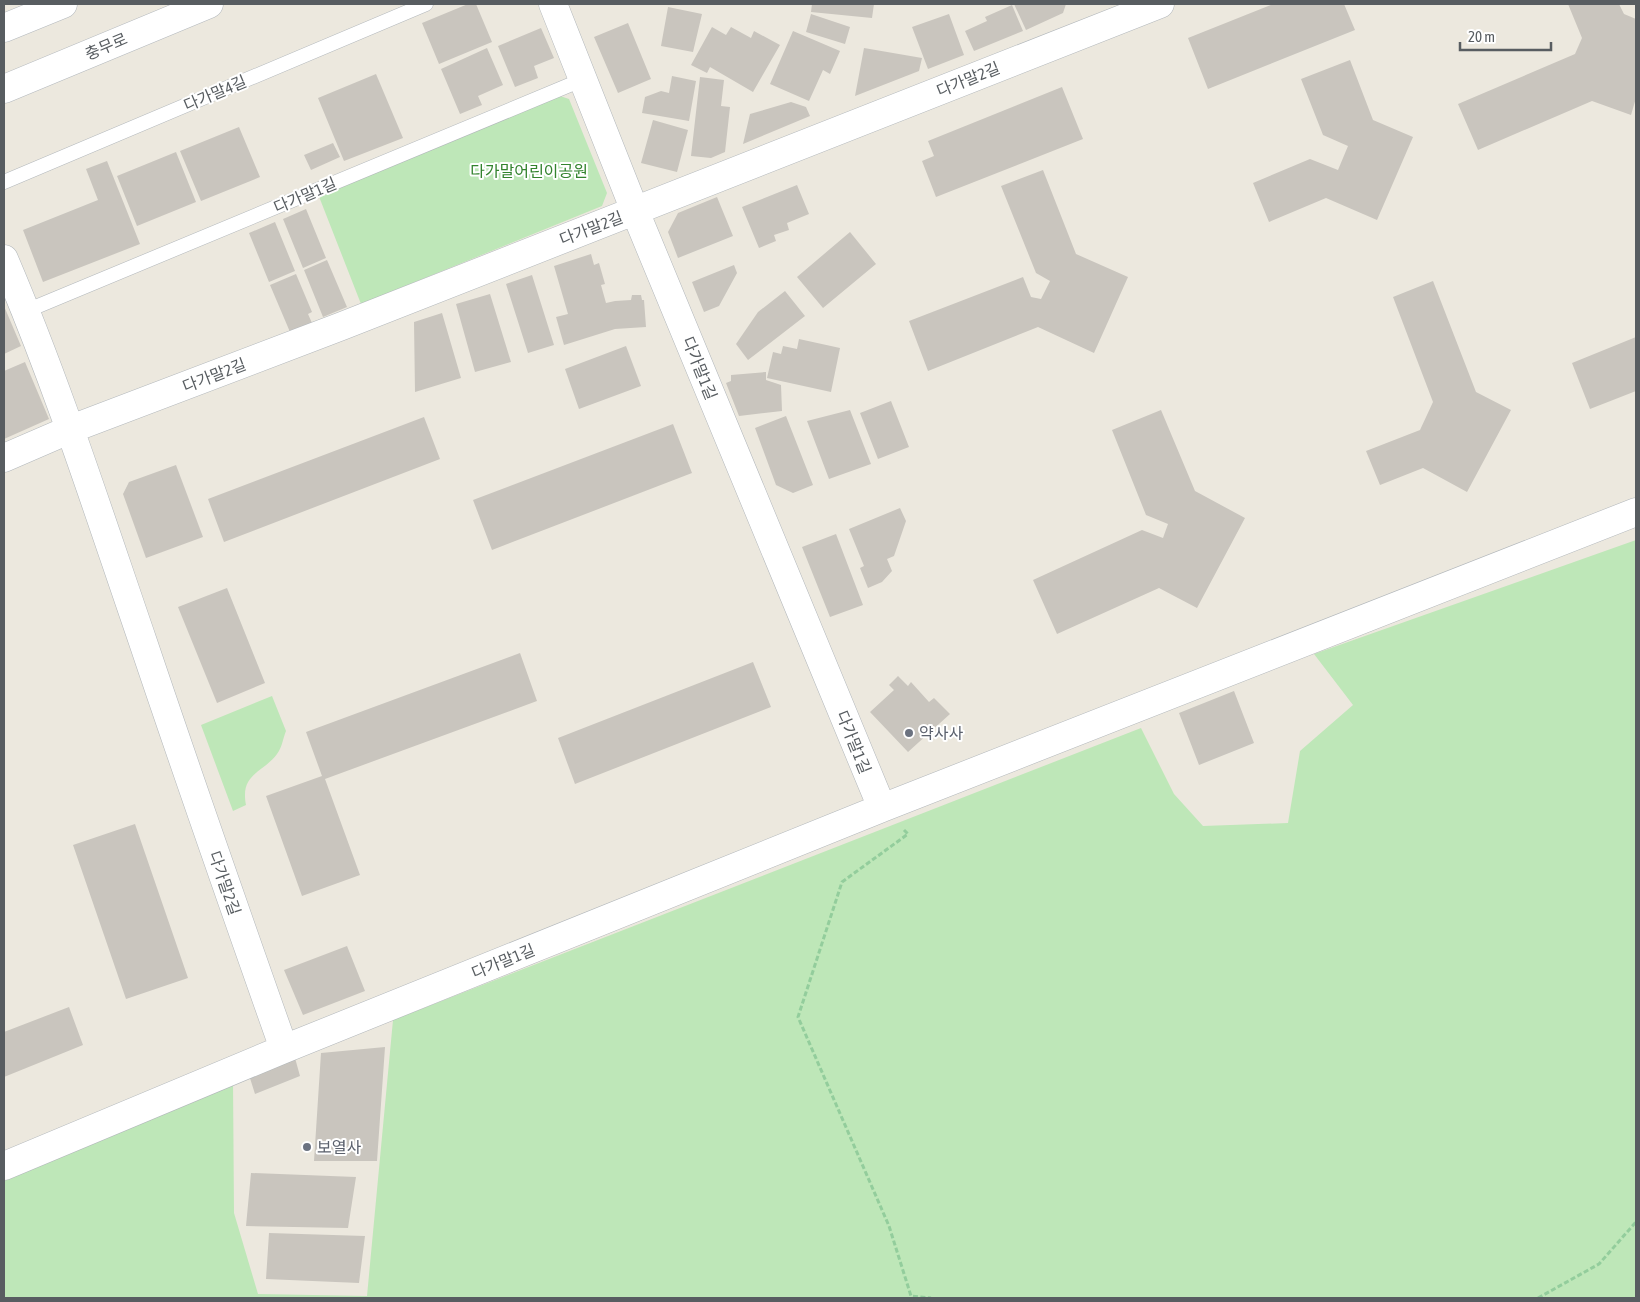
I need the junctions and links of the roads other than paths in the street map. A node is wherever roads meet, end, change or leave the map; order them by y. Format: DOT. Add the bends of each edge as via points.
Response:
graph roads {
  1 [pos="63,4"];
  2 [pos="209,4"];
  3 [pos="426,4"];
  4 [pos="553,4"];
  5 [pos="1160,4"];
  6 [pos="1106,13"];
  7 [pos="4,28"];
  8 [pos="584,78"];
  9 [pos="4,89"];
  10 [pos="4,182"];
  11 [pos="635,211"];
  12 [pos="4,259"];
  13 [pos="26,311"];
  14 [pos="71,429"];
  15 [pos="4,458"];
  16 [pos="1636,512"];
  17 [pos="882,808"];
  18 [pos="284,1049"];
  19 [pos="4,1166"];
  1 -- 7 [label="street"];
  2 -- 9 [label="street, 충무로"];
  3 -- 10 [label="lane, 다가말4길"];
  4 -- 8 [label="street, 다가말1길"];
  5 -- 6 [label="street, 다가말2길"];
  6 -- 11 [label="street, 다가말2길"];
  8 -- 11 [label="street, 다가말1길"];
  8 -- 13 [label="lane, 다가말1길"];
  11 -- 14 [label="street, 다가말2길"];
  11 -- 17 [label="street, 다가말1길"];
  12 -- 13 [label="street, 다가말2길"];
  13 -- 14 [label="street, 다가말2길"];
  14 -- 15 [label="street, 다가말2길"];
  14 -- 18 [label="street, 다가말2길"];
  16 -- 17 [label="street"];
  17 -- 18 [label="street, 다가말1길"];
  18 -- 19 [label="street"];
}
